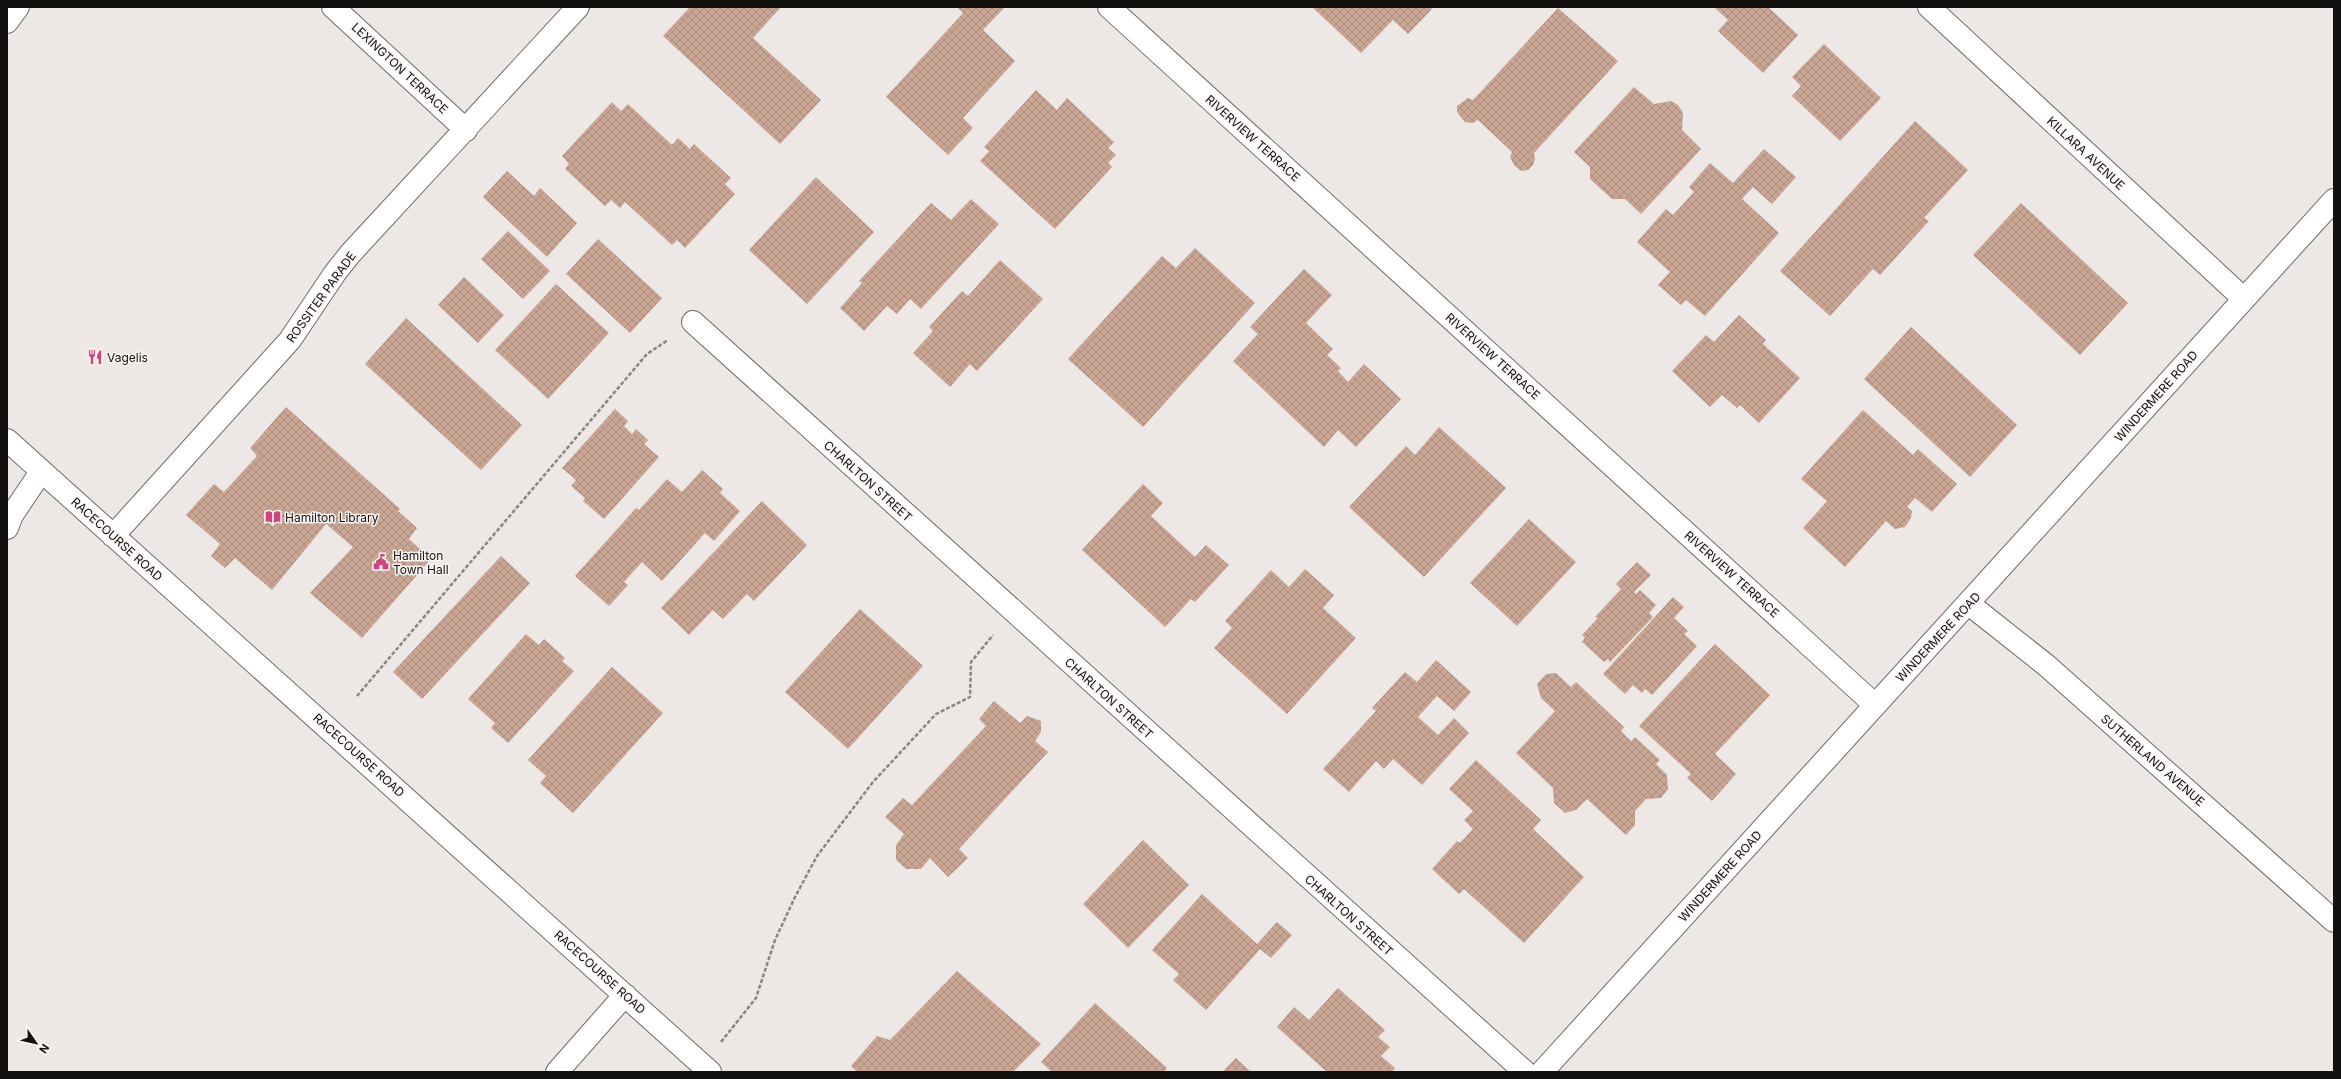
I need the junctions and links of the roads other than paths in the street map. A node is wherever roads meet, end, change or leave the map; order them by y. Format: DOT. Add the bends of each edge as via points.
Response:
graph roads {
  1 [pos="18,7"];
  2 [pos="333,7"];
  3 [pos="578,7"];
  4 [pos="1109,7"];
  5 [pos="1929,7"];
  6 [pos="7,22"];
  7 [pos="466,130"];
  8 [pos="2334,200"];
  9 [pos="2244,299"];
  10 [pos="693,322"];
  11 [pos="7,440"];
  12 [pos="42,472"];
  13 [pos="7,528"];
  14 [pos="113,536"];
  15 [pos="1969,604"];
  16 [pos="1875,705"];
  17 [pos="2334,921"];
  18 [pos="626,995"];
  19 [pos="706,1069"];
  20 [pos="557,1072"];
  21 [pos="1525,1072"];
  22 [pos="1542,1072"];
  1 -- 6 [label="street"];
  2 -- 7 [label="street, LEXINGTON TERRACE"];
  3 -- 7 [label="street, ROSSITER PARADE"];
  4 -- 16 [label="street, RIVERVIEW TERRACE"];
  5 -- 9 [label="street, KILLARA AVENUE"];
  7 -- 14 [label="street, ROSSITER PARADE" via="350,254 290,340"];
  8 -- 9 [label="street, WINDERMERE ROAD"];
  9 -- 15 [label="street, WINDERMERE ROAD"];
  10 -- 21 [label="street, CHARLTON STREET"];
  11 -- 12 [label="street, RACECOURSE ROAD"];
  12 -- 13 [label="street" via="12,515"];
  12 -- 14 [label="street, RACECOURSE ROAD"];
  14 -- 18 [label="street, RACECOURSE ROAD"];
  15 -- 16 [label="street, WINDERMERE ROAD"];
  15 -- 17 [label="street, SUTHERLAND AVENUE" via="2046,665"];
  16 -- 22 [label="street, WINDERMERE ROAD"];
  18 -- 19 [label="street, RACECOURSE ROAD"];
  18 -- 20 [label="street"];
}
